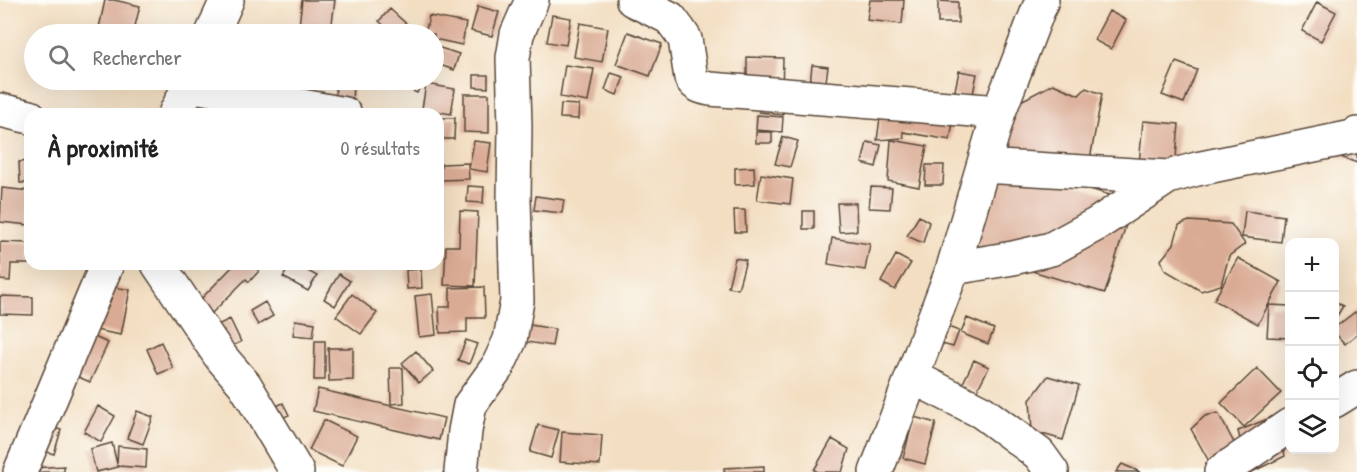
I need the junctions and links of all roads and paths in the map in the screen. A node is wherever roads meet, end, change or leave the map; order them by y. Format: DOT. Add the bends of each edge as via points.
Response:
graph roads {
  1 [pos="227,0"];
  2 [pos="532,0"];
  3 [pos="633,0"];
  4 [pos="1042,0"];
  5 [pos="216,24"];
  6 [pos="187,90"];
  7 [pos="230,90"];
  8 [pos="178,108"];
  9 [pos="316,108"];
  10 [pos="0,110"];
  11 [pos="999,112"];
  12 [pos="24,116"];
  13 [pos="1357,134"];
  14 [pos="983,166"];
  15 [pos="1168,177"];
  16 [pos="953,268"];
  17 [pos="104,270"];
  18 [pos="162,270"];
  19 [pos="913,378"];
  20 [pos="1357,387"];
  21 [pos="1337,400"];
  22 [pos="1285,428"];
  23 [pos="20,472"];
  24 [pos="297,472"];
  25 [pos="461,472"];
  26 [pos="876,472"];
  27 [pos="1052,472"];
  28 [pos="1221,472"];
  1 -- 5 [label="street"];
  2 -- 25 [label="street" via="517,34 513,58 517,301 510,340 498,366 470,405"];
  3 -- 11 [label="street" via="670,18 685,39 691,78 699,87"];
  4 -- 11 [label="street"];
  6 -- 8 [label="street"];
  7 -- 9 [label="street"];
  10 -- 12 [label="street"];
  11 -- 14 [label="street"];
  13 -- 15 [label="street"];
  14 -- 15 [label="street"];
  14 -- 16 [label="street"];
  15 -- 16 [label="street" via="1097,224 1050,249"];
  16 -- 19 [label="street"];
  17 -- 23 [label="street"];
  18 -- 24 [label="street" via="244,385"];
  19 -- 26 [label="street"];
  19 -- 27 [label="street" via="982,412 1039,454"];
  20 -- 21 [label="street"];
  22 -- 28 [label="street"];
}
